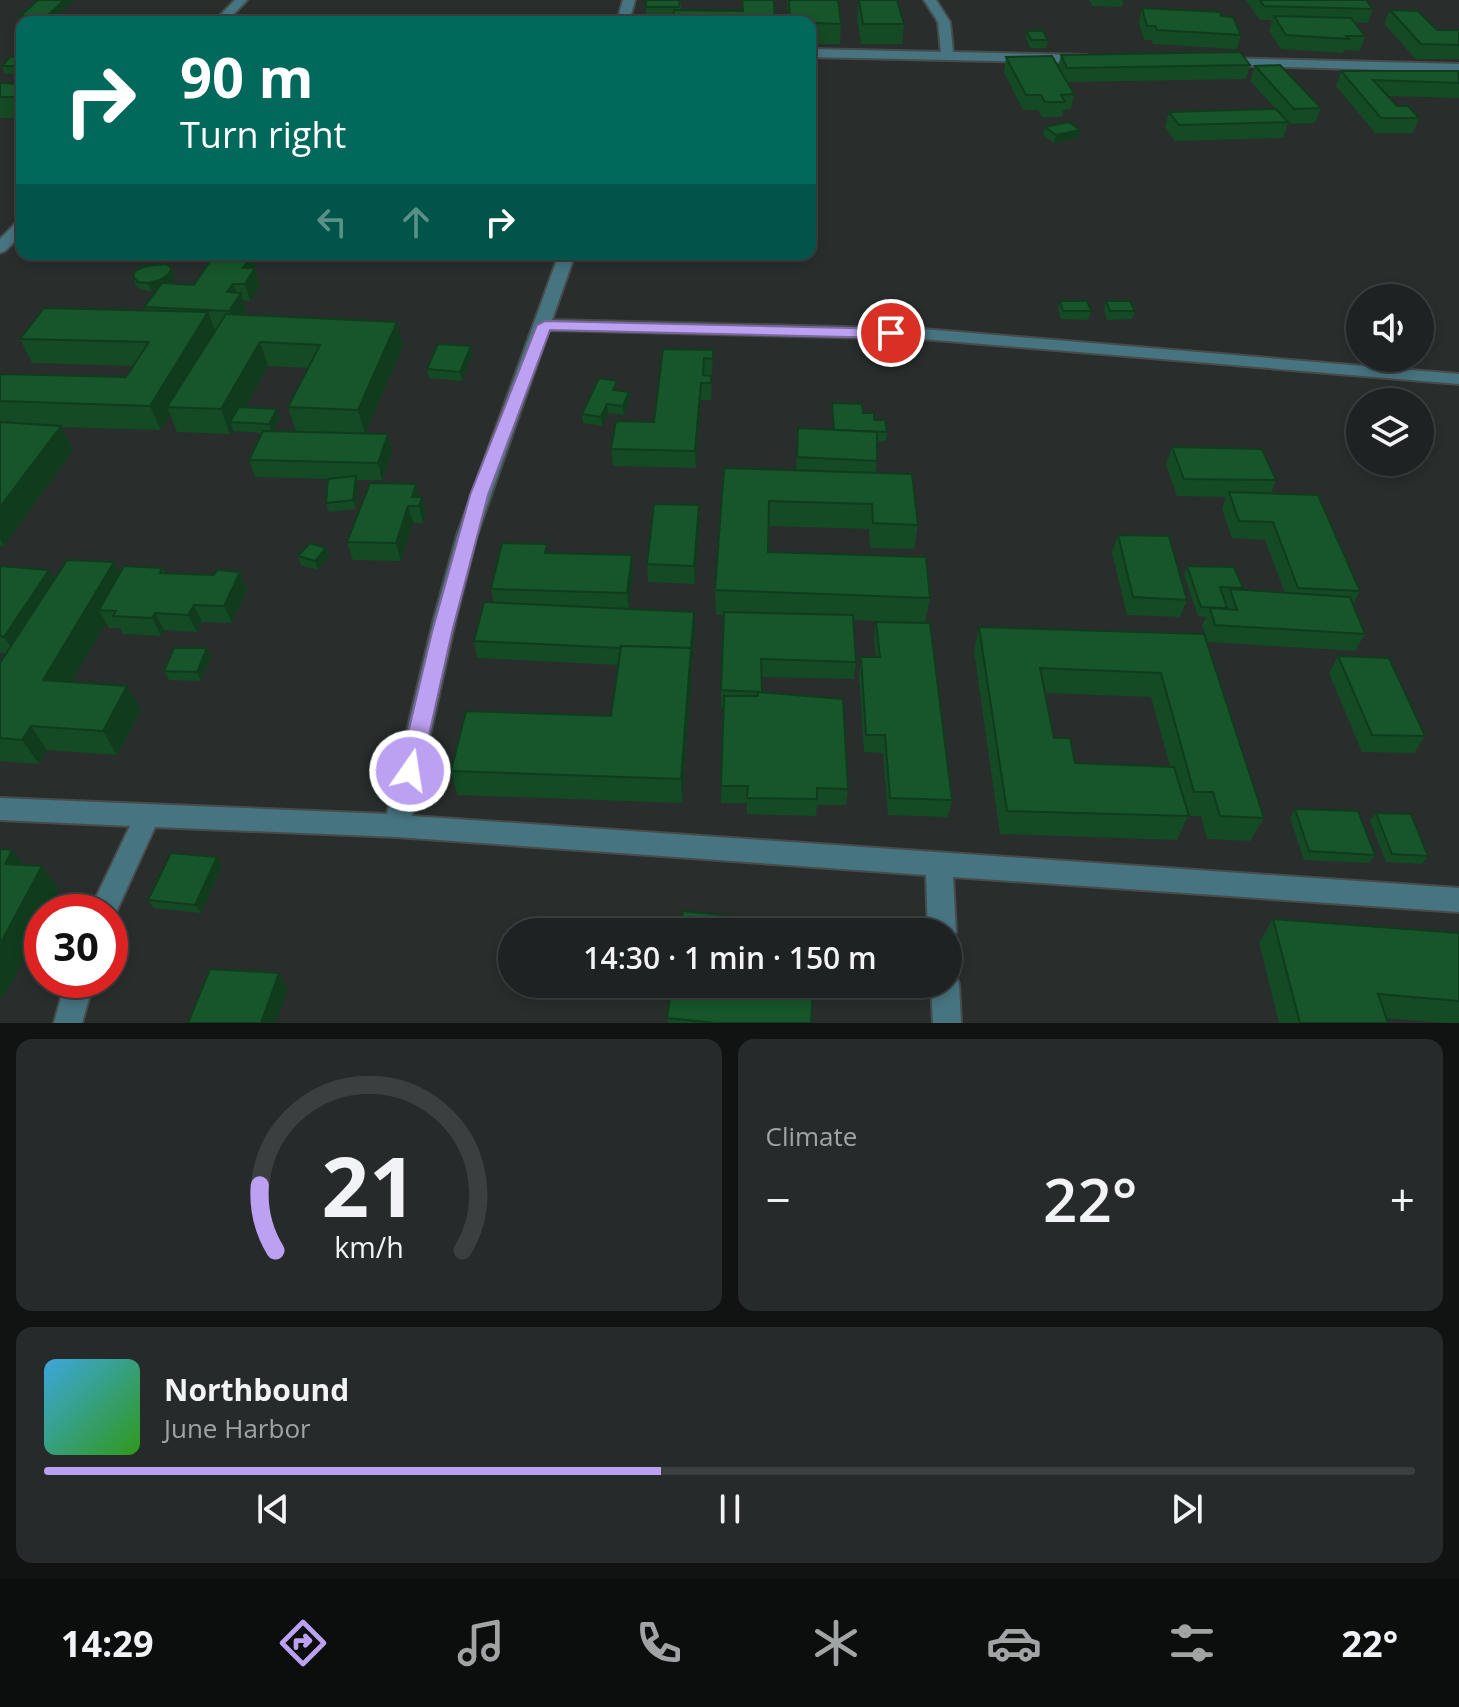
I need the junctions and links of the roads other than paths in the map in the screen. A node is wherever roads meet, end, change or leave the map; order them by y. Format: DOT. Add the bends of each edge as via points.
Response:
graph roads {
  1 [pos="241,0"];
  2 [pos="930,0"];
  3 [pos="226,16"];
  4 [pos="816,53"];
  5 [pos="947,56"];
  6 [pos="1094,59"];
  7 [pos="1204,62"];
  8 [pos="1459,68"];
  9 [pos="16,231"];
  10 [pos="0,248"];
  11 [pos="565,260"];
  12 [pos="545,325"];
  13 [pos="1459,379"];
  14 [pos="0,809"];
  15 [pos="147,817"];
  16 [pos="397,826"];
  17 [pos="939,866"];
  18 [pos="111,894"];
  19 [pos="1459,900"];
  20 [pos="941,918"];
  21 [pos="75,998"];
  22 [pos="946,998"];
  23 [pos="68,1023"];
  24 [pos="947,1023"];
  1 -- 3 [label="street"];
  2 -- 5 [label="street" via="944,22"];
  4 -- 5 [label="street"];
  5 -- 6 [label="street"];
  7 -- 8 [label="street"];
  9 -- 10 [label="street"];
  11 -- 12 [label="street"];
  12 -- 13 [label="street" via="923,334"];
  12 -- 16 [label="street" via="479,495"];
  14 -- 15 [label="street"];
  15 -- 16 [label="street"];
  15 -- 18 [label="street"];
  16 -- 17 [label="street"];
  17 -- 19 [label="street"];
  17 -- 20 [label="street"];
  21 -- 23 [label="street"];
  22 -- 24 [label="street"];
}
